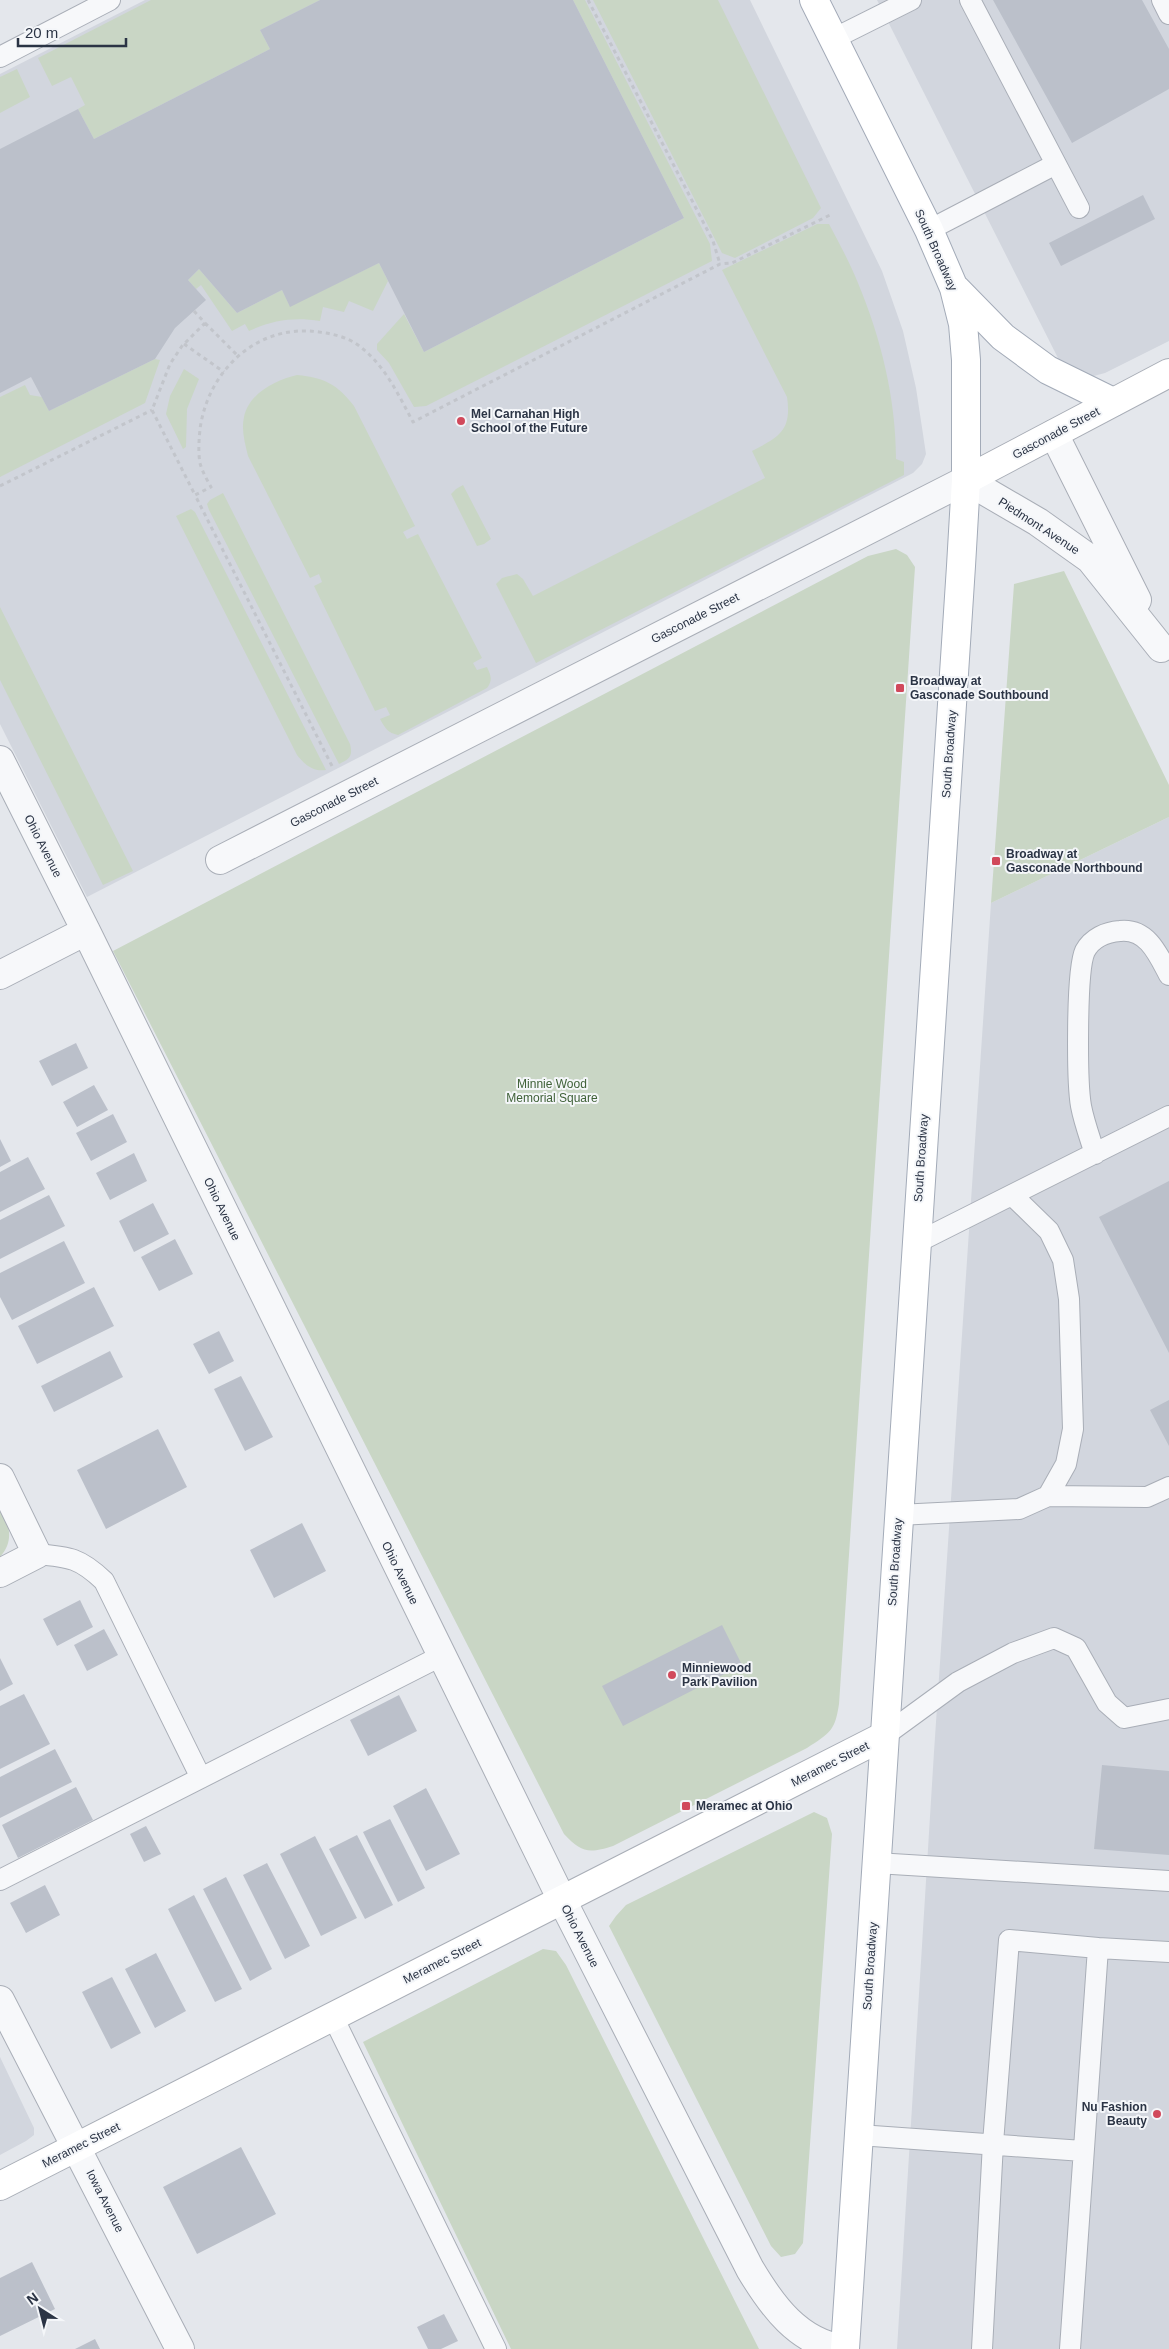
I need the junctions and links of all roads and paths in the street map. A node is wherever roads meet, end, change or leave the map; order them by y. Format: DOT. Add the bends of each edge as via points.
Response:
graph roads {
  1 [pos="110,0"];
  2 [pos="588,0"];
  3 [pos="814,0"];
  4 [pos="911,0"];
  5 [pos="970,0"];
  6 [pos="1162,0"];
  7 [pos="1169,14"];
  8 [pos="833,39"];
  9 [pos="0,57"];
  10 [pos="1056,164"];
  11 [pos="1079,208"];
  12 [pos="832,214"];
  13 [pos="929,230"];
  14 [pos="720,264"];
  15 [pos="954,288"];
  16 [pos="194,311"];
  17 [pos="204,323"];
  18 [pos="184,344"];
  19 [pos="238,356"];
  20 [pos="224,372"];
  21 [pos="1169,373"];
  22 [pos="1113,402"];
  23 [pos="152,410"];
  24 [pos="1054,434"];
  25 [pos="966,480"];
  26 [pos="0,486"];
  27 [pos="195,495"];
  28 [pos="1165,656"];
  29 [pos="0,760"];
  30 [pos="333,767"];
  31 [pos="220,860"];
  32 [pos="86,931"];
  33 [pos="0,975"];
  34 [pos="1169,975"];
  35 [pos="1169,1116"];
  36 [pos="1095,1154"];
  37 [pos="1013,1196"];
  38 [pos="916,1243"];
  39 [pos="0,1478"];
  40 [pos="1169,1487"];
  41 [pos="1048,1496"];
  42 [pos="898,1515"];
  43 [pos="37,1554"];
  44 [pos="0,1573"];
  45 [pos="441,1656"];
  46 [pos="1169,1709"];
  47 [pos="884,1736"];
  48 [pos="201,1778"];
  49 [pos="876,1864"];
  50 [pos="0,1880"];
  51 [pos="1169,1881"];
  52 [pos="562,1900"];
  53 [pos="1098,1948"];
  54 [pos="1169,1952"];
  55 [pos="0,2000"];
  56 [pos="333,2017"];
  57 [pos="860,2135"];
  58 [pos="993,2143"];
  59 [pos="77,2147"];
  60 [pos="1083,2151"];
  61 [pos="0,2186"];
  62 [pos="180,2349"];
  63 [pos="496,2349"];
  64 [pos="844,2349"];
  65 [pos="982,2349"];
  66 [pos="1070,2349"];
  1 -- 9 [label="lane"];
  2 -- 14 [label="path" via="713,241"];
  3 -- 8 [label="main road, South Broadway"];
  4 -- 8 [label="lane"];
  5 -- 10 [label="lane"];
  6 -- 7 [label="lane"];
  8 -- 13 [label="main road, South Broadway"];
  10 -- 11 [label="lane"];
  10 -- 13 [label="lane"];
  12 -- 14 [label="path" via="732,264"];
  13 -- 15 [label="main road, South Broadway"];
  14 -- 19 [label="path" via="413,422 389,377 374,359 357,344 335,334 308,330 280,333 259,341"];
  15 -- 22 [label="main road" via="1003,337 1048,370"];
  15 -- 25 [label="main road, South Broadway" via="964,324"];
  16 -- 17 [label="path"];
  17 -- 18 [label="path"];
  17 -- 19 [label="path"];
  18 -- 20 [label="path"];
  18 -- 23 [label="path" via="170,364"];
  19 -- 20 [label="path"];
  20 -- 27 [label="path" via="206,401 199,443 200,462 211,487"];
  21 -- 22 [label="main road, Gasconade Street"];
  22 -- 24 [label="main road, Gasconade Street"];
  23 -- 26 [label="path"];
  23 -- 27 [label="path"];
  24 -- 25 [label="main road, Gasconade Street"];
  24 -- 28 [label="street, Piedmont Avenue"];
  25 -- 28 [label="street, Piedmont Avenue" via="1038,522 1090,559"];
  25 -- 31 [label="street, Gasconade Street"];
  25 -- 38 [label="main road, South Broadway"];
  27 -- 30 [label="path"];
  29 -- 32 [label="street, Ohio Avenue"];
  32 -- 33 [label="street"];
  32 -- 45 [label="street, Ohio Avenue"];
  34 -- 36 [label="lane" via="1149,940 1127,930 1105,934 1090,944 1084,953 1078,1067 1081,1107"];
  35 -- 36 [label="lane"];
  36 -- 37 [label="lane"];
  37 -- 38 [label="lane"];
  37 -- 41 [label="lane" via="1049,1231 1063,1260 1069,1299 1073,1429 1066,1464"];
  38 -- 42 [label="main road, South Broadway"];
  39 -- 43 [label="street"];
  40 -- 41 [label="lane" via="1147,1497"];
  41 -- 42 [label="lane" via="1018,1509"];
  42 -- 47 [label="main road, South Broadway"];
  43 -- 44 [label="street"];
  43 -- 48 [label="lane" via="69,1557 89,1567 104,1581"];
  45 -- 48 [label="lane"];
  45 -- 52 [label="street, Ohio Avenue"];
  46 -- 47 [label="lane" via="1124,1718 1107,1703 1076,1648 1054,1638 1013,1653 958,1682"];
  47 -- 49 [label="main road, South Broadway"];
  47 -- 52 [label="main road, Meramec Street"];
  48 -- 50 [label="lane"];
  49 -- 51 [label="lane"];
  49 -- 57 [label="main road, South Broadway"];
  52 -- 56 [label="main road, Meramec Street"];
  52 -- 64 [label="street, Ohio Avenue" via="763,2290 794,2326 810,2339"];
  53 -- 54 [label="lane"];
  53 -- 58 [label="lane" via="1009,1940"];
  53 -- 60 [label="lane"];
  55 -- 59 [label="street, Iowa Avenue"];
  56 -- 59 [label="main road, Meramec Street"];
  56 -- 63 [label="lane"];
  57 -- 58 [label="lane"];
  57 -- 64 [label="main road, South Broadway"];
  58 -- 60 [label="lane"];
  58 -- 65 [label="lane"];
  59 -- 61 [label="main road, Meramec Street"];
  59 -- 62 [label="street, Iowa Avenue"];
  60 -- 66 [label="lane"];
}
